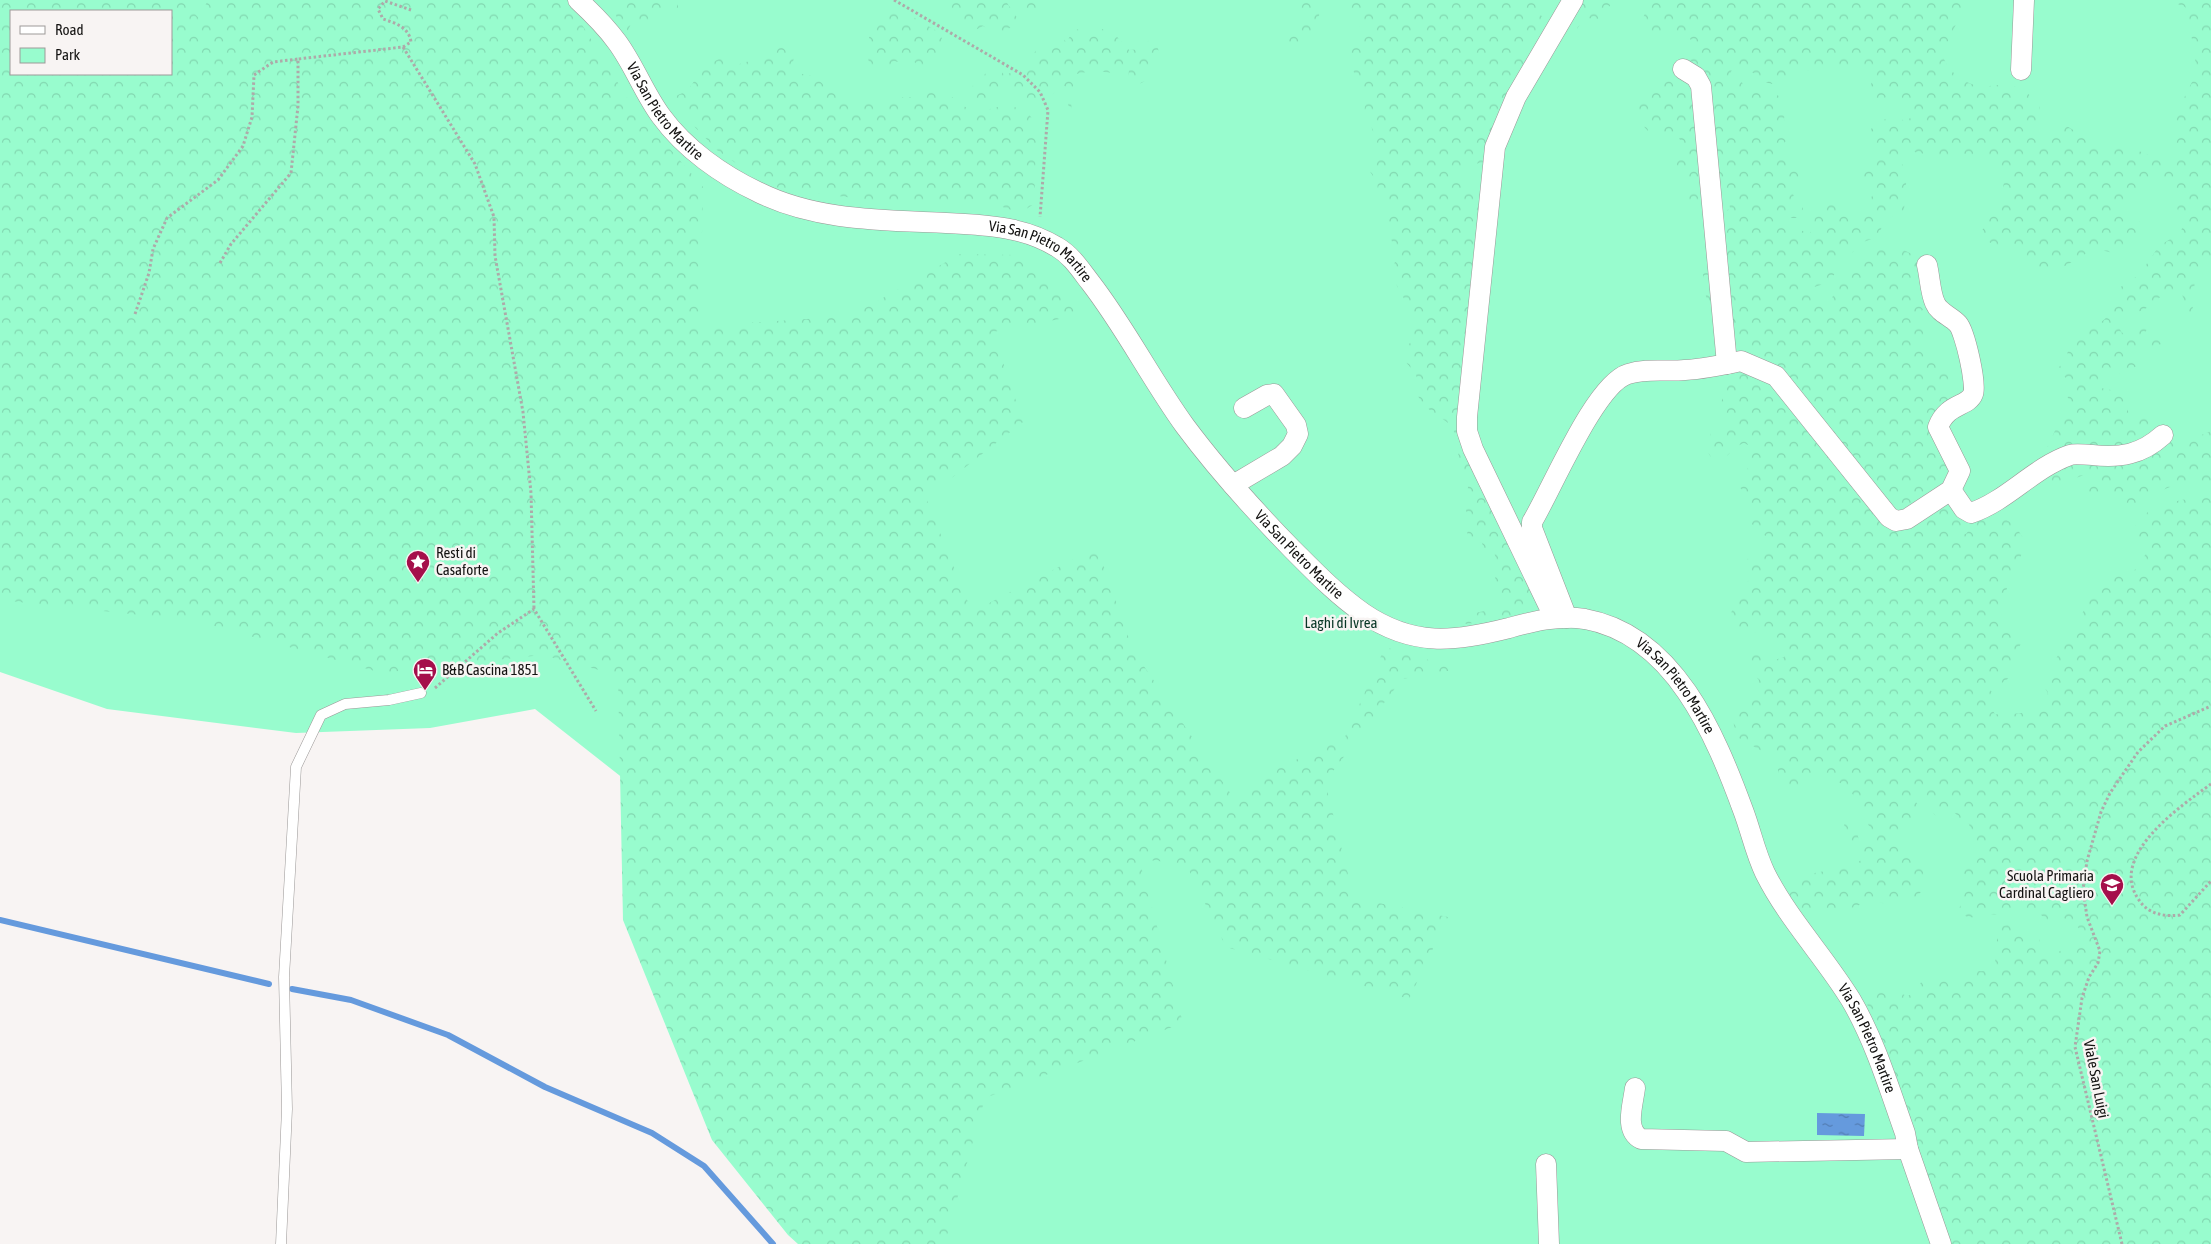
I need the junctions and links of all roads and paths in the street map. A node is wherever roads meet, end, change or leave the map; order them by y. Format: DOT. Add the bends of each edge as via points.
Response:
graph roads {
  1 [pos="578,0"];
  2 [pos="894,0"];
  3 [pos="1573,0"];
  4 [pos="2024,0"];
  5 [pos="411,10"];
  6 [pos="403,47"];
  7 [pos="298,59"];
  8 [pos="1683,69"];
  9 [pos="2021,70"];
  10 [pos="1038,238"];
  11 [pos="220,263"];
  12 [pos="1928,265"];
  13 [pos="135,314"];
  14 [pos="1727,364"];
  15 [pos="1244,408"];
  16 [pos="2163,435"];
  17 [pos="1233,486"];
  18 [pos="1951,490"];
  19 [pos="534,609"];
  20 [pos="1561,618"];
  21 [pos="420,694"];
  22 [pos="2211,706"];
  23 [pos="596,711"];
  24 [pos="2211,784"];
  25 [pos="2211,881"];
  26 [pos="1635,1088"];
  27 [pos="1908,1149"];
  28 [pos="1546,1164"];
  29 [pos="281,1244"];
  30 [pos="1549,1244"];
  31 [pos="1941,1244"];
  32 [pos="2122,1244"];
  1 -- 10 [label="street, Via San Pietro Martire" via="617,41 662,117 688,145 720,171 760,193 814,213 997,226"];
  2 -- 10 [label="path" via="1023,75 1040,92 1048,110"];
  3 -- 20 [label="street" via="1516,98 1495,147 1467,417 1467,431 1473,450"];
  4 -- 9 [label="street"];
  5 -- 6 [label="path" via="386,1 378,9 383,19 400,25 410,35 411,42"];
  6 -- 7 [label="path"];
  6 -- 19 [label="path" via="475,164 494,217 495,256 523,412 531,493"];
  7 -- 11 [label="path" via="296,148 291,173 231,244"];
  7 -- 13 [label="path" via="273,62 254,75 252,117 244,146 218,180 167,218 153,249"];
  8 -- 14 [label="street" via="1696,77 1702,86"];
  10 -- 17 [label="street, Via San Pietro Martire" via="1058,247 1084,274 1185,426"];
  12 -- 18 [label="street" via="1935,304 1958,323 1963,332 1974,381 1974,393 1968,401 1949,409 1938,427 1960,471"];
  14 -- 18 [label="street" via="1741,361 1776,376 1889,517 1896,520 1907,518"];
  14 -- 20 [label="street" via="1626,374 1616,380 1595,405 1532,522"];
  15 -- 17 [label="street" via="1267,394 1274,394 1296,425 1298,434 1282,456"];
  16 -- 18 [label="street" via="2143,448 2116,457 2071,454 1983,509 1971,513 1964,509"];
  17 -- 20 [label="street, Via San Pietro Martire" via="1329,587 1365,614 1403,634 1429,639 1464,638 1541,619"];
  19 -- 21 [label="path" via="498,633 433,689"];
  19 -- 23 [label="path"];
  20 -- 27 [label="street, Via San Pietro Martire" via="1600,623 1629,637 1656,655 1682,684 1734,788 1766,875 1808,942 1844,990 1866,1029"];
  21 -- 29 [label="lane" via="345,704 321,715 296,767 284,977 287,1109"];
  22 -- 32 [label="path, Viale San Luigi" via="2165,726 2138,752 2110,792 2087,861 2083,889 2087,917 2100,951 2082,998 2076,1047"];
  24 -- 25 [label="path" via="2154,831 2139,850 2130,882 2142,905 2155,914 2169,916 2180,915"];
  26 -- 27 [label="street" via="1631,1128 1641,1139 1726,1141 1746,1152"];
  27 -- 31 [label="street, Via San Pietro Martire"];
  28 -- 30 [label="street"];
}
